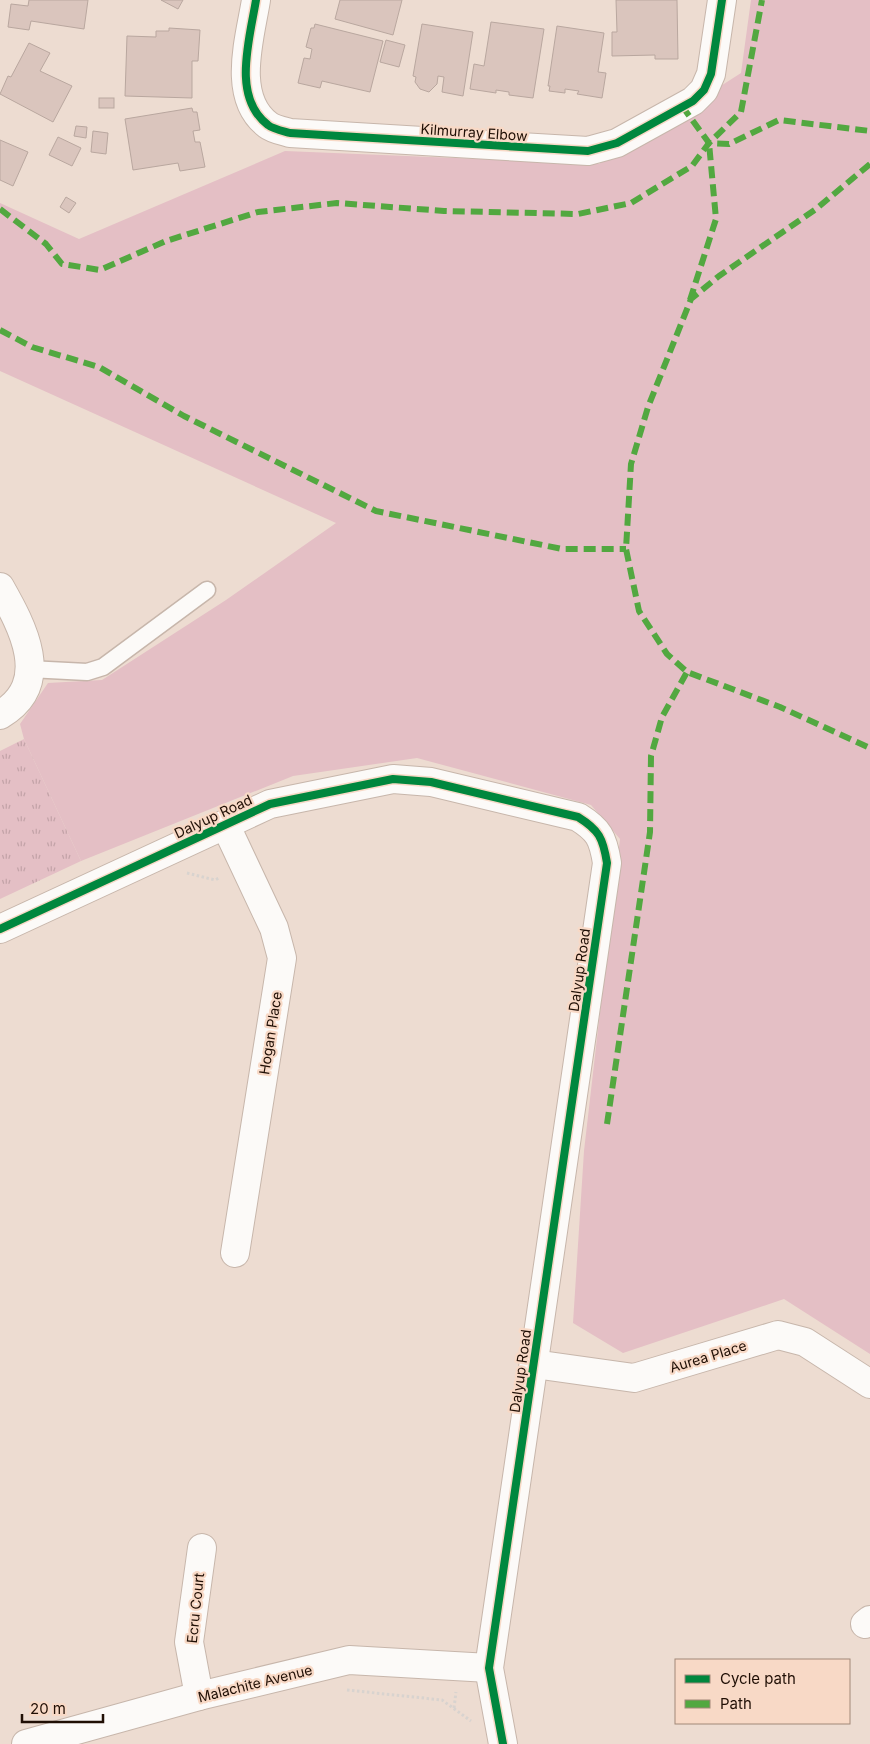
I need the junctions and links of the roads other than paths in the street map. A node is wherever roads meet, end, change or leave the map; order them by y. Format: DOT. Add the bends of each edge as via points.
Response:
graph roads {
  1 [pos="256,0"];
  2 [pos="722,0"];
  3 [pos="0,587"];
  4 [pos="208,590"];
  5 [pos="30,669"];
  6 [pos="0,715"];
  7 [pos="225,824"];
  8 [pos="0,929"];
  9 [pos="235,1253"];
  10 [pos="534,1364"];
  11 [pos="870,1384"];
  12 [pos="202,1548"];
  13 [pos="489,1668"];
  14 [pos="199,1696"];
  15 [pos="26,1744"];
  16 [pos="503,1744"];
  1 -- 2 [label="street, Kilmurray Elbow" via="245,82 252,106 268,126 290,133 588,151 617,143 693,101 704,90 711,74"];
  3 -- 5 [label="street" via="22,626"];
  4 -- 5 [label="lane" via="103,667 87,672"];
  5 -- 6 [label="street" via="16,701"];
  7 -- 8 [label="street, Dalyup Road"];
  7 -- 9 [label="street, Hogan Place" via="274,928 282,958"];
  7 -- 10 [label="street, Dalyup Road" via="270,804 393,779 431,782 578,817 594,827 604,843 607,862"];
  10 -- 11 [label="street, Aurea Place" via="634,1378 778,1335 805,1342"];
  10 -- 13 [label="street, Dalyup Road"];
  12 -- 14 [label="street, Ecru Court" via="189,1642"];
  13 -- 14 [label="street, Malachite Avenue" via="349,1660"];
  13 -- 16 [label="street, Dalyup Road"];
  14 -- 15 [label="street, Malachite Avenue"];
}
